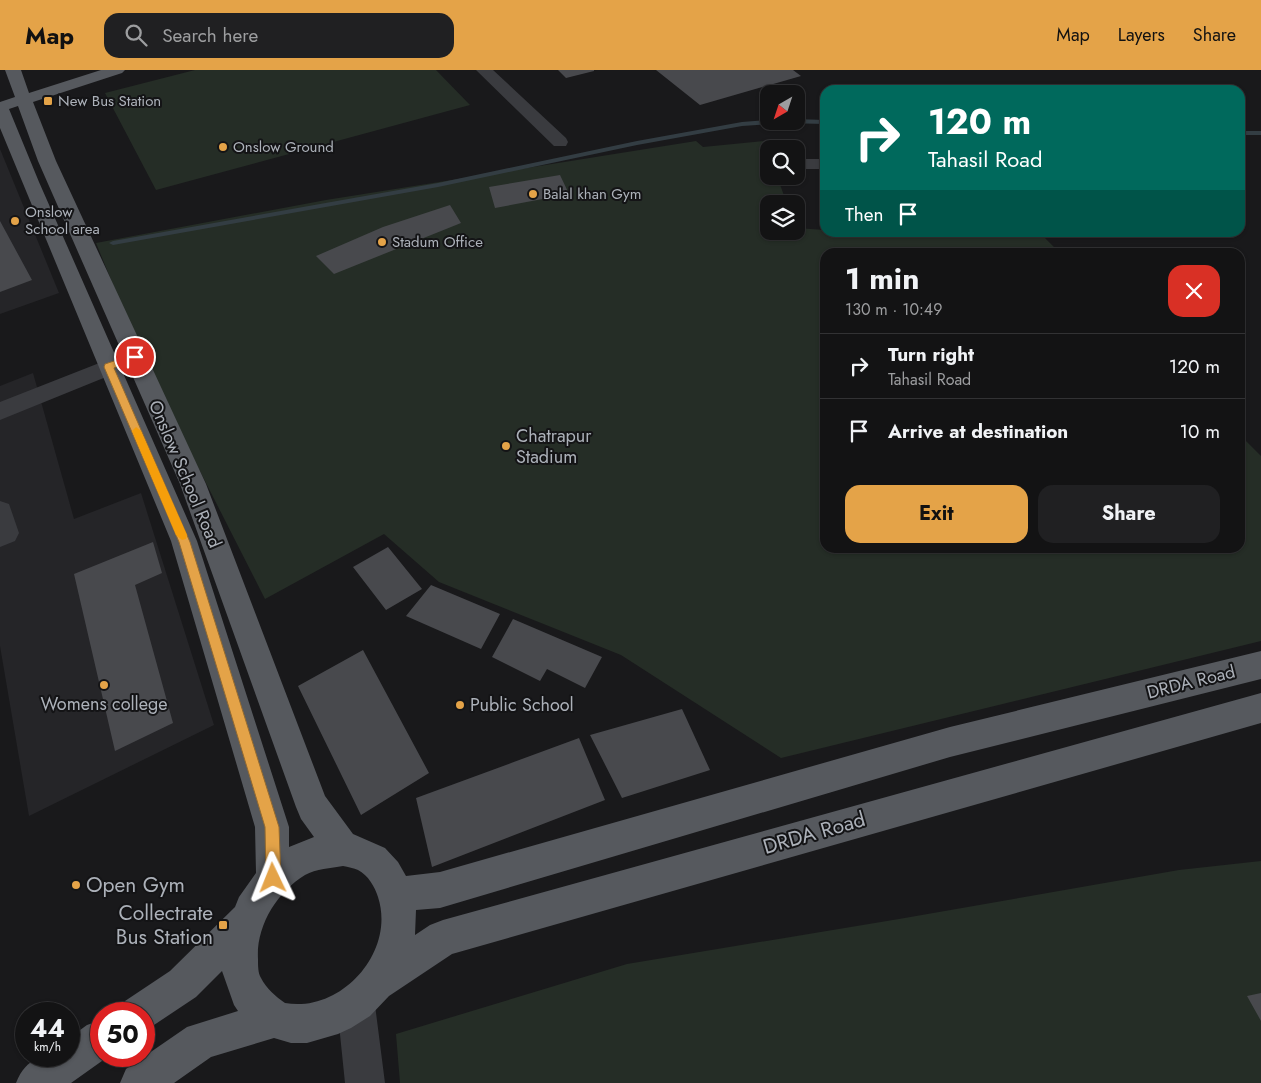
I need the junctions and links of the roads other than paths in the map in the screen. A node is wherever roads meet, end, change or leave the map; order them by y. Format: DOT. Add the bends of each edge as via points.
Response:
graph roads {
  1 [pos="13,70"];
  2 [pos="117,70"];
  3 [pos="484,70"];
  4 [pos="8,105"];
  5 [pos="560,142"];
  6 [pos="805,164"];
  7 [pos="820,164"];
  8 [pos="135,357"];
  9 [pos="109,367"];
  10 [pos="0,411"];
  11 [pos="1261,665"];
  12 [pos="1261,708"];
  13 [pos="343,849"];
  14 [pos="273,878"];
  15 [pos="397,894"];
  16 [pos="246,920"];
  17 [pos="367,994"];
  18 [pos="155,1003"];
  19 [pos="275,1019"];
  20 [pos="90,1046"];
  21 [pos="36,1083"];
  22 [pos="140,1083"];
  23 [pos="365,1083"];
  1 -- 4 [label="main road, Onslow School Road"];
  2 -- 4 [label="main road"];
  3 -- 5 [label="street"];
  4 -- 8 [label="main road, Onslow School Road" via="53,174"];
  4 -- 9 [label="main road, Onslow School Road"];
  6 -- 7 [label="street"];
  8 -- 9 [label="street"];
  8 -- 13 [label="main road, Onslow School Road" via="193,484 313,807"];
  9 -- 10 [label="street"];
  9 -- 14 [label="main road, Onslow School Road" via="184,542 272,827"];
  11 -- 15 [label="main road, DRDA Road" via="950,742 440,890"];
  12 -- 17 [label="main road, DRDA Road" via="443,938"];
  13 -- 14 [label="main road" via="317,852 292,863"];
  13 -- 15 [label="main road" via="367,855 385,871"];
  14 -- 16 [label="main road" via="257,898"];
  15 -- 17 [label="main road" via="399,933 393,954"];
  16 -- 18 [label="main road" via="183,984"];
  16 -- 19 [label="main road" via="240,945 240,966 245,986 255,1004"];
  17 -- 19 [label="main road" via="329,1019 301,1025"];
  17 -- 23 [label="street"];
  19 -- 22 [label="main road" via="201,1041"];
  20 -- 21 [label="main road"];
}
